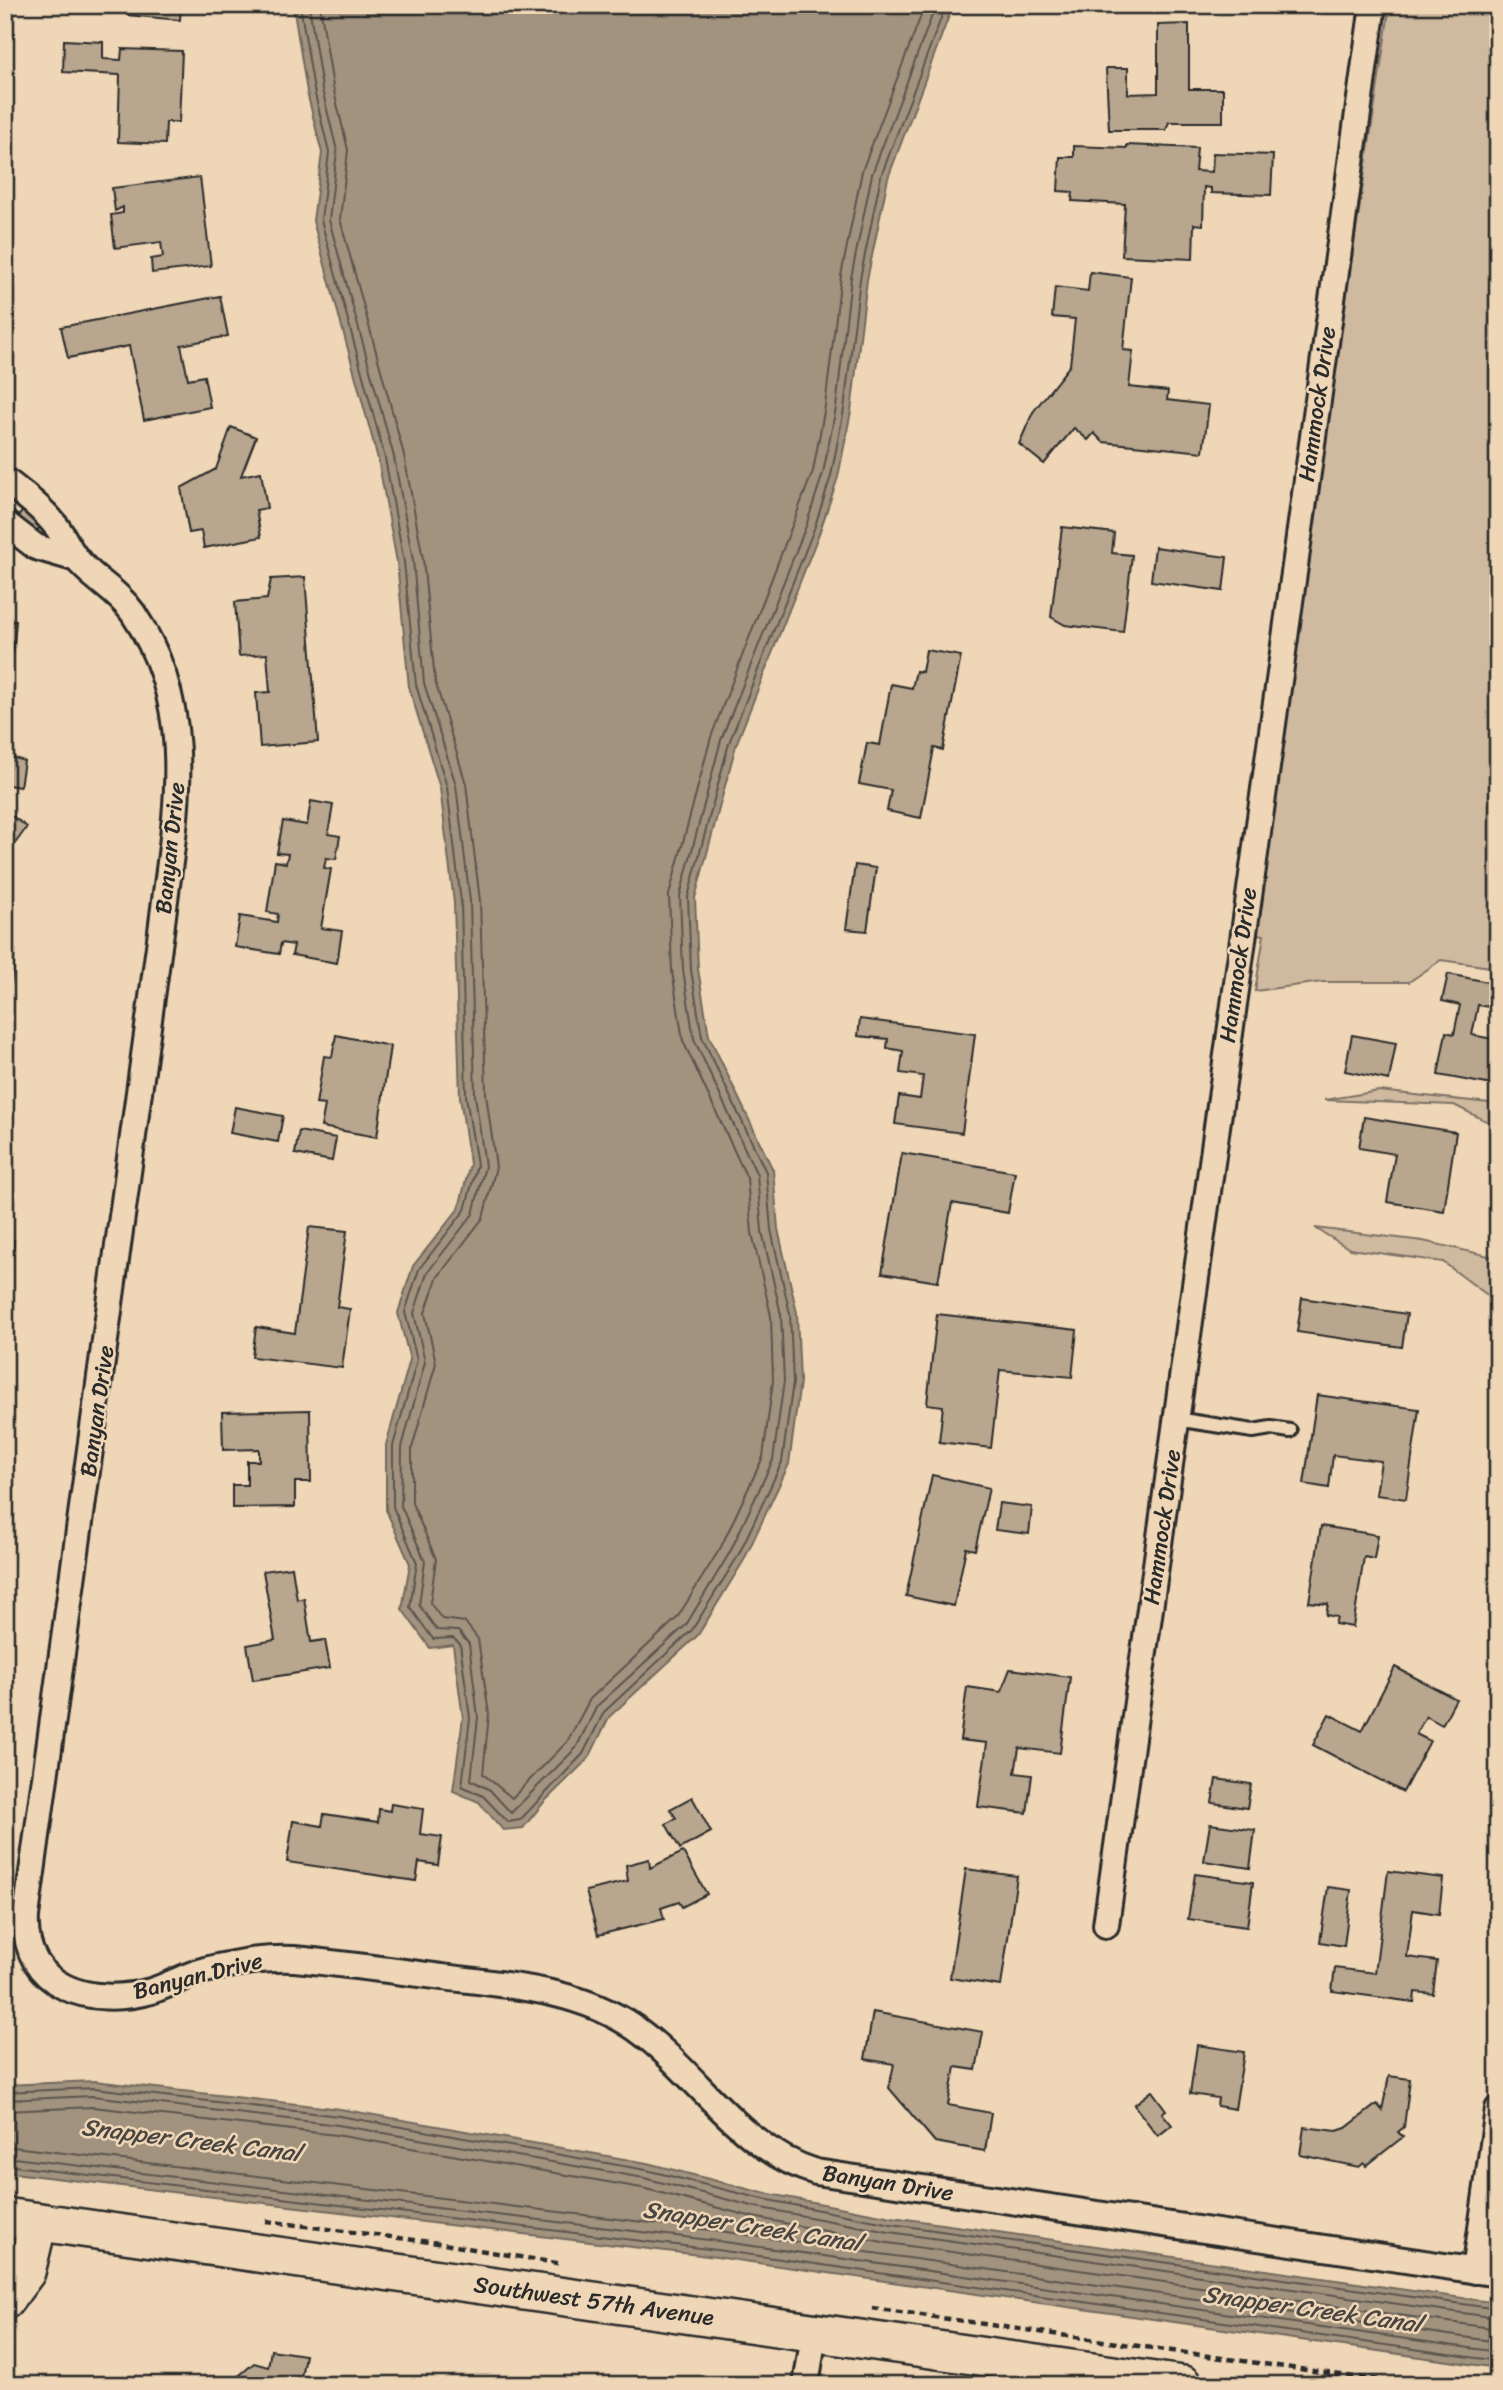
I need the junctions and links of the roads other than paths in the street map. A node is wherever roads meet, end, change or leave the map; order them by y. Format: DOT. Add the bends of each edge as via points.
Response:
graph roads {
  1 [pos="1373,5"];
  2 [pos="5,480"];
  3 [pos="5,523"];
  4 [pos="76,559"];
  5 [pos="1176,1419"];
  6 [pos="1290,1431"];
  7 [pos="1106,1925"];
  8 [pos="1498,2109"];
  9 [pos="21,2219"];
  10 [pos="1486,2273"];
  11 [pos="5,2300"];
  12 [pos="814,2334"];
  13 [pos="806,2385"];
  14 [pos="1183,2385"];
  1 -- 5 [label="street, Hammock Drive"];
  2 -- 4 [label="street, Banyan Drive" via="50,519"];
  3 -- 4 [label="street, Banyan Drive" via="36,547"];
  4 -- 10 [label="street, Banyan Drive" via="122,599 141,626 170,697 178,762 158,958 26,1916 27,1944 39,1968 65,1988 102,1996 150,1991 202,1971 272,1958 536,1988 635,2028 749,2135 816,2172"];
  5 -- 6 [label="lane" via="1254,1431"];
  5 -- 7 [label="street, Hammock Drive"];
  8 -- 10 [label="street"];
  9 -- 11 [label="main road" via="26,2272"];
  9 -- 12 [label="main road, Southwest 57th Avenue"];
  12 -- 13 [label="street"];
  12 -- 14 [label="main road, Southwest 57th Avenue"];
}
